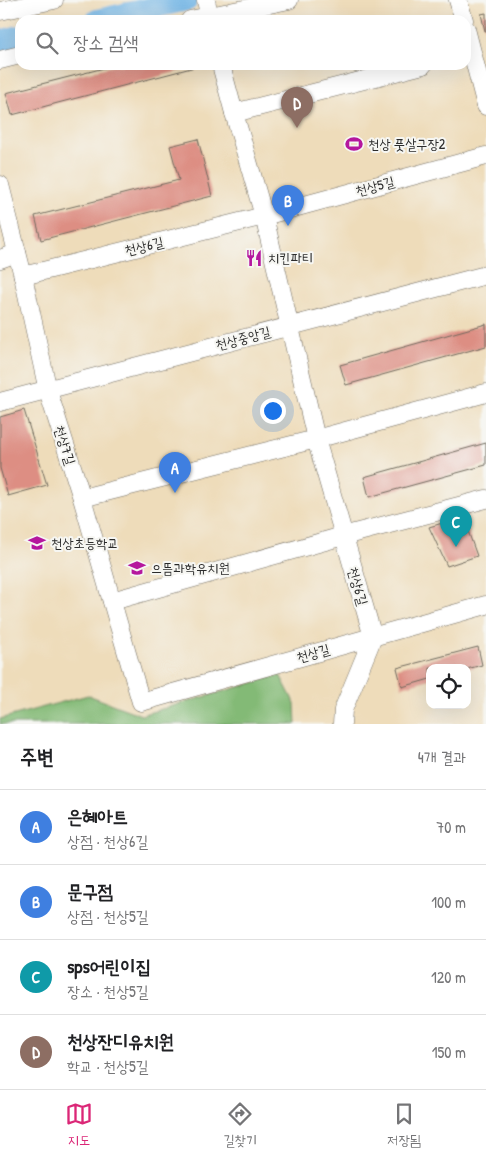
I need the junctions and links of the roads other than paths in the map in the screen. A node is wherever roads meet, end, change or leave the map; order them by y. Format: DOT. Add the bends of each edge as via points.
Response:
graph roads {
  1 [pos="54,0"];
  2 [pos="289,0"];
  3 [pos="458,0"];
  4 [pos="208,10"];
  5 [pos="0,11"];
  6 [pos="462,15"];
  7 [pos="15,56"];
  8 [pos="471,59"];
  9 [pos="0,60"];
  10 [pos="223,70"];
  11 [pos="404,70"];
  12 [pos="486,106"];
  13 [pos="234,114"];
  14 [pos="486,156"];
  15 [pos="0,185"];
  16 [pos="264,216"];
  17 [pos="17,253"];
  18 [pos="0,259"];
  19 [pos="486,275"];
  20 [pos="23,276"];
  21 [pos="290,325"];
  22 [pos="48,391"];
  23 [pos="486,392"];
  24 [pos="0,402"];
  25 [pos="316,439"];
  26 [pos="82,498"];
  27 [pos="486,499"];
  28 [pos="343,536"];
  29 [pos="112,601"];
  30 [pos="486,605"];
  31 [pos="373,637"];
  32 [pos="140,702"];
  33 [pos="342,724"];
  1 -- 5 [label="street"];
  2 -- 4 [label="street"];
  3 -- 6 [label="street"];
  7 -- 9 [label="street"];
  8 -- 12 [label="street"];
  10 -- 13 [label="street, 천상6길"];
  11 -- 13 [label="street"];
  13 -- 16 [label="street, 천상6길"];
  14 -- 16 [label="street, 천상5길"];
  15 -- 17 [label="street, 천상7길"];
  16 -- 20 [label="street, 천상6길"];
  16 -- 21 [label="street, 천상6길"];
  17 -- 18 [label="street"];
  17 -- 20 [label="street, 천상7길"];
  19 -- 21 [label="street, 천상중앙길"];
  20 -- 22 [label="street, 천상7길"];
  21 -- 22 [label="street, 천상중앙길"];
  21 -- 25 [label="street, 천상6길"];
  22 -- 24 [label="street, 천상중앙길"];
  22 -- 26 [label="street, 천상7길"];
  23 -- 25 [label="street"];
  25 -- 26 [label="street"];
  25 -- 28 [label="street, 천상6길"];
  26 -- 29 [label="street, 천상7길"];
  27 -- 28 [label="street"];
  28 -- 29 [label="street"];
  28 -- 31 [label="street, 천상6길"];
  29 -- 32 [label="street, 천상7길"];
  30 -- 31 [label="street, 천상길"];
  31 -- 32 [label="street, 천상길"];
  31 -- 33 [label="street" via="342,710"];
}
